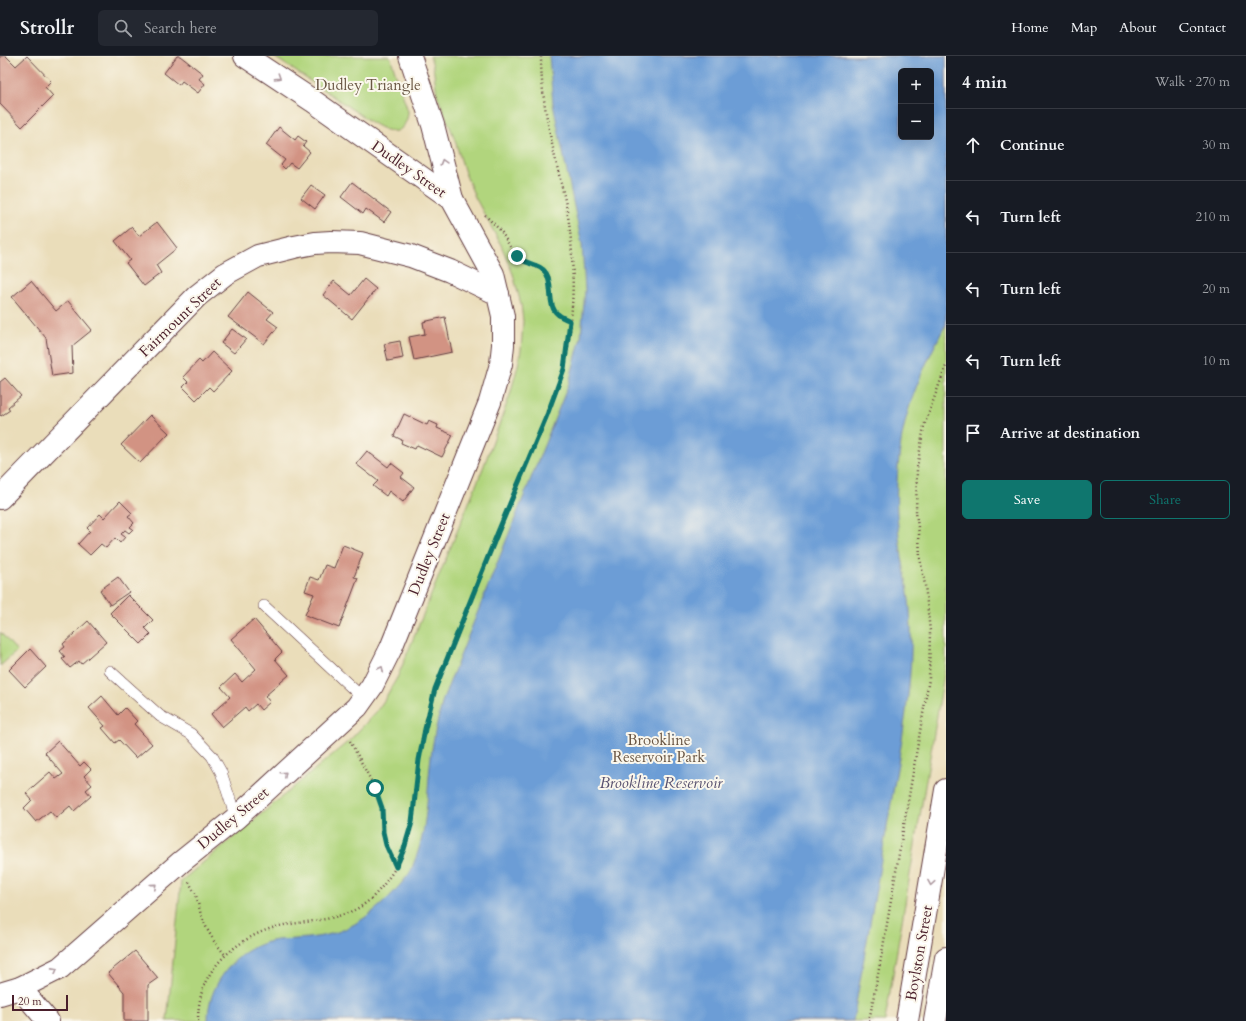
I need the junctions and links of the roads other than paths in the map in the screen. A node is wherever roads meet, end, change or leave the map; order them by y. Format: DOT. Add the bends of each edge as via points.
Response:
graph roads {
  1 [pos="245,56"];
  2 [pos="410,56"];
  3 [pos="452,199"];
  4 [pos="498,294"];
  5 [pos="0,498"];
  6 [pos="264,606"];
  7 [pos="110,671"];
  8 [pos="364,699"];
  9 [pos="946,790"];
  10 [pos="236,818"];
  11 [pos="946,958"];
  12 [pos="10,991"];
  13 [pos="48,1021"];
  14 [pos="907,1021"];
  15 [pos="935,1021"];
  1 -- 3 [label="main road, Dudley Street, one-way"];
  3 -- 2 [label="main road, one-way"];
  3 -- 4 [label="main road, Dudley Street" via="493,274"];
  4 -- 5 [label="main road, Fairmount Street" via="411,256 360,243 315,243 258,256 225,274 197,296"];
  8 -- 4 [label="main road, Dudley Street, one-way" via="391,648 496,383 503,344"];
  6 -- 8 [label="lane"];
  7 -- 10 [label="lane" via="160,716 191,734 212,756 221,772"];
  10 -- 8 [label="main road, Dudley Street, one-way"];
  9 -- 14 [label="main road, Boylston Street, one-way"];
  12 -- 10 [label="main road, Dudley Street, one-way" via="60,968"];
  11 -- 15 [label="main road, Boylston Street"];
  12 -- 13 [label="main road"];
}
